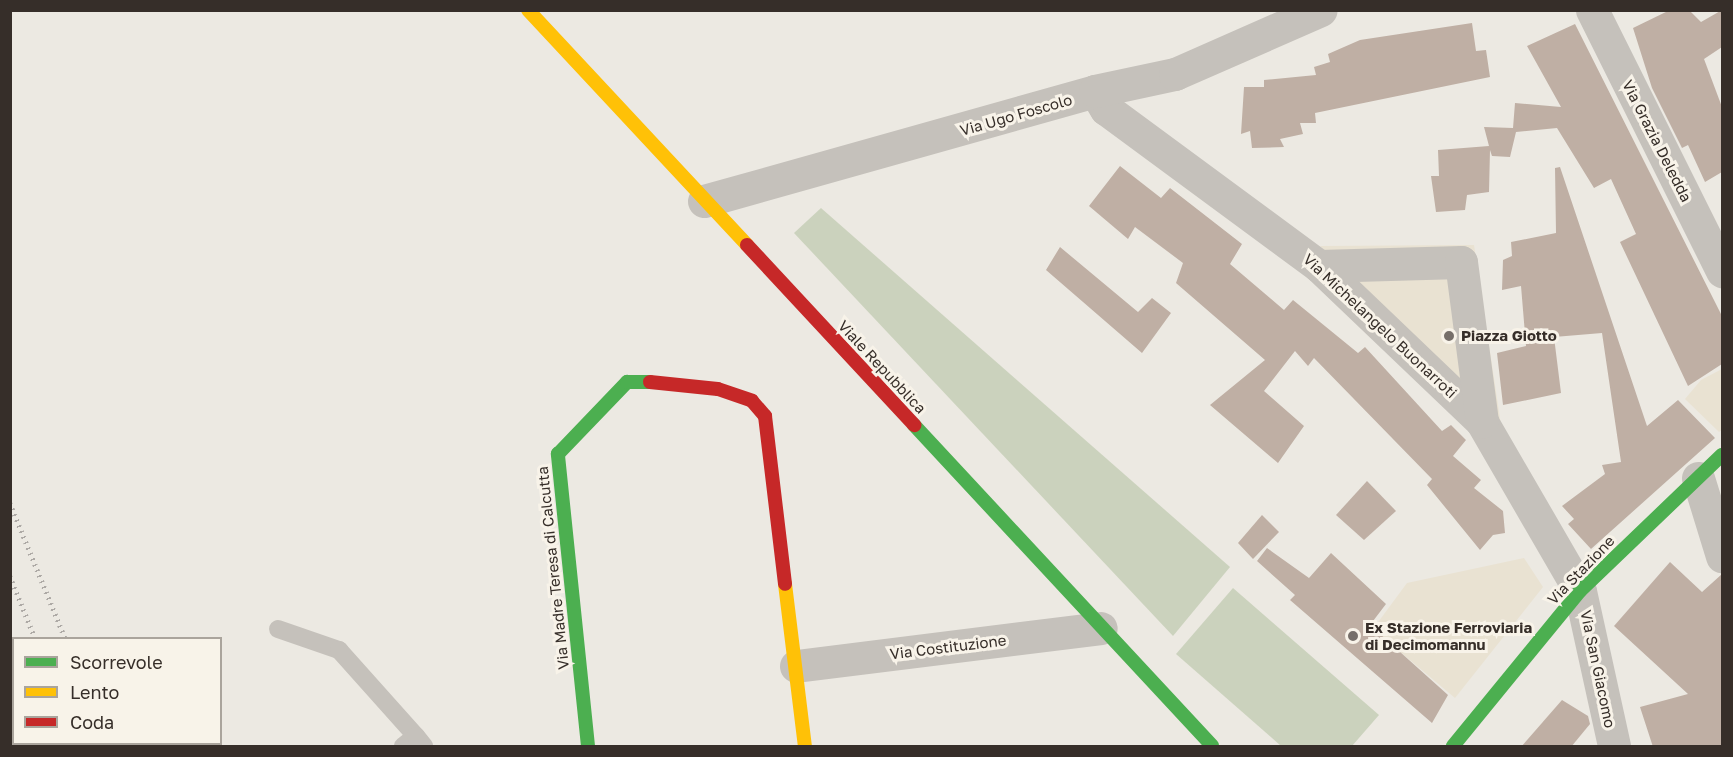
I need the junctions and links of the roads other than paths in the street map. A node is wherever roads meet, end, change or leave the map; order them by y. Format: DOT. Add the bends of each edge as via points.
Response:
graph roads {
  1 [pos="528,10"];
  2 [pos="1321,10"];
  3 [pos="1604,14"];
  4 [pos="1095,91"];
  5 [pos="704,201"];
  6 [pos="1319,266"];
  7 [pos="1722,271"];
  8 [pos="1482,422"];
  9 [pos="1722,456"];
  10 [pos="1698,477"];
  11 [pos="1722,556"];
  12 [pos="1580,591"];
  13 [pos="1101,628"];
  14 [pos="278,629"];
  15 [pos="796,666"];
  16 [pos="414,743"];
  17 [pos="588,747"];
  18 [pos="805,747"];
  19 [pos="1212,747"];
  20 [pos="1453,747"];
  21 [pos="1614,747"];
  1 -- 5 [label="main road, Viale Repubblica"];
  2 -- 4 [label="street, Via Ugo Foscolo" via="1175,74"];
  3 -- 7 [label="street, Via Grazia Deledda"];
  4 -- 5 [label="street, Via Ugo Foscolo"];
  4 -- 6 [label="street, Via Michelangelo Buonarroti" via="1106,109"];
  5 -- 13 [label="main road, Viale Repubblica"];
  6 -- 8 [label="street, Via Michelangelo Buonarroti"];
  6 -- 8 [label="street" via="1461,262"];
  8 -- 12 [label="street, Via Michelangelo Buonarroti"];
  9 -- 10 [label="main road, Via Stazione"];
  10 -- 11 [label="street"];
  10 -- 12 [label="main road, Via Stazione"];
  12 -- 20 [label="main road, Via Stazione"];
  12 -- 21 [label="street, Via San Giacomo"];
  13 -- 15 [label="street, Via Costituzione"];
  13 -- 19 [label="main road, Viale Repubblica"];
  14 -- 16 [label="lane" via="339,650"];
  15 -- 17 [label="main road, Via Madre Teresa di Calcutta" via="765,416 752,401 718,389 627,382 558,453"];
  15 -- 18 [label="main road"];
}
